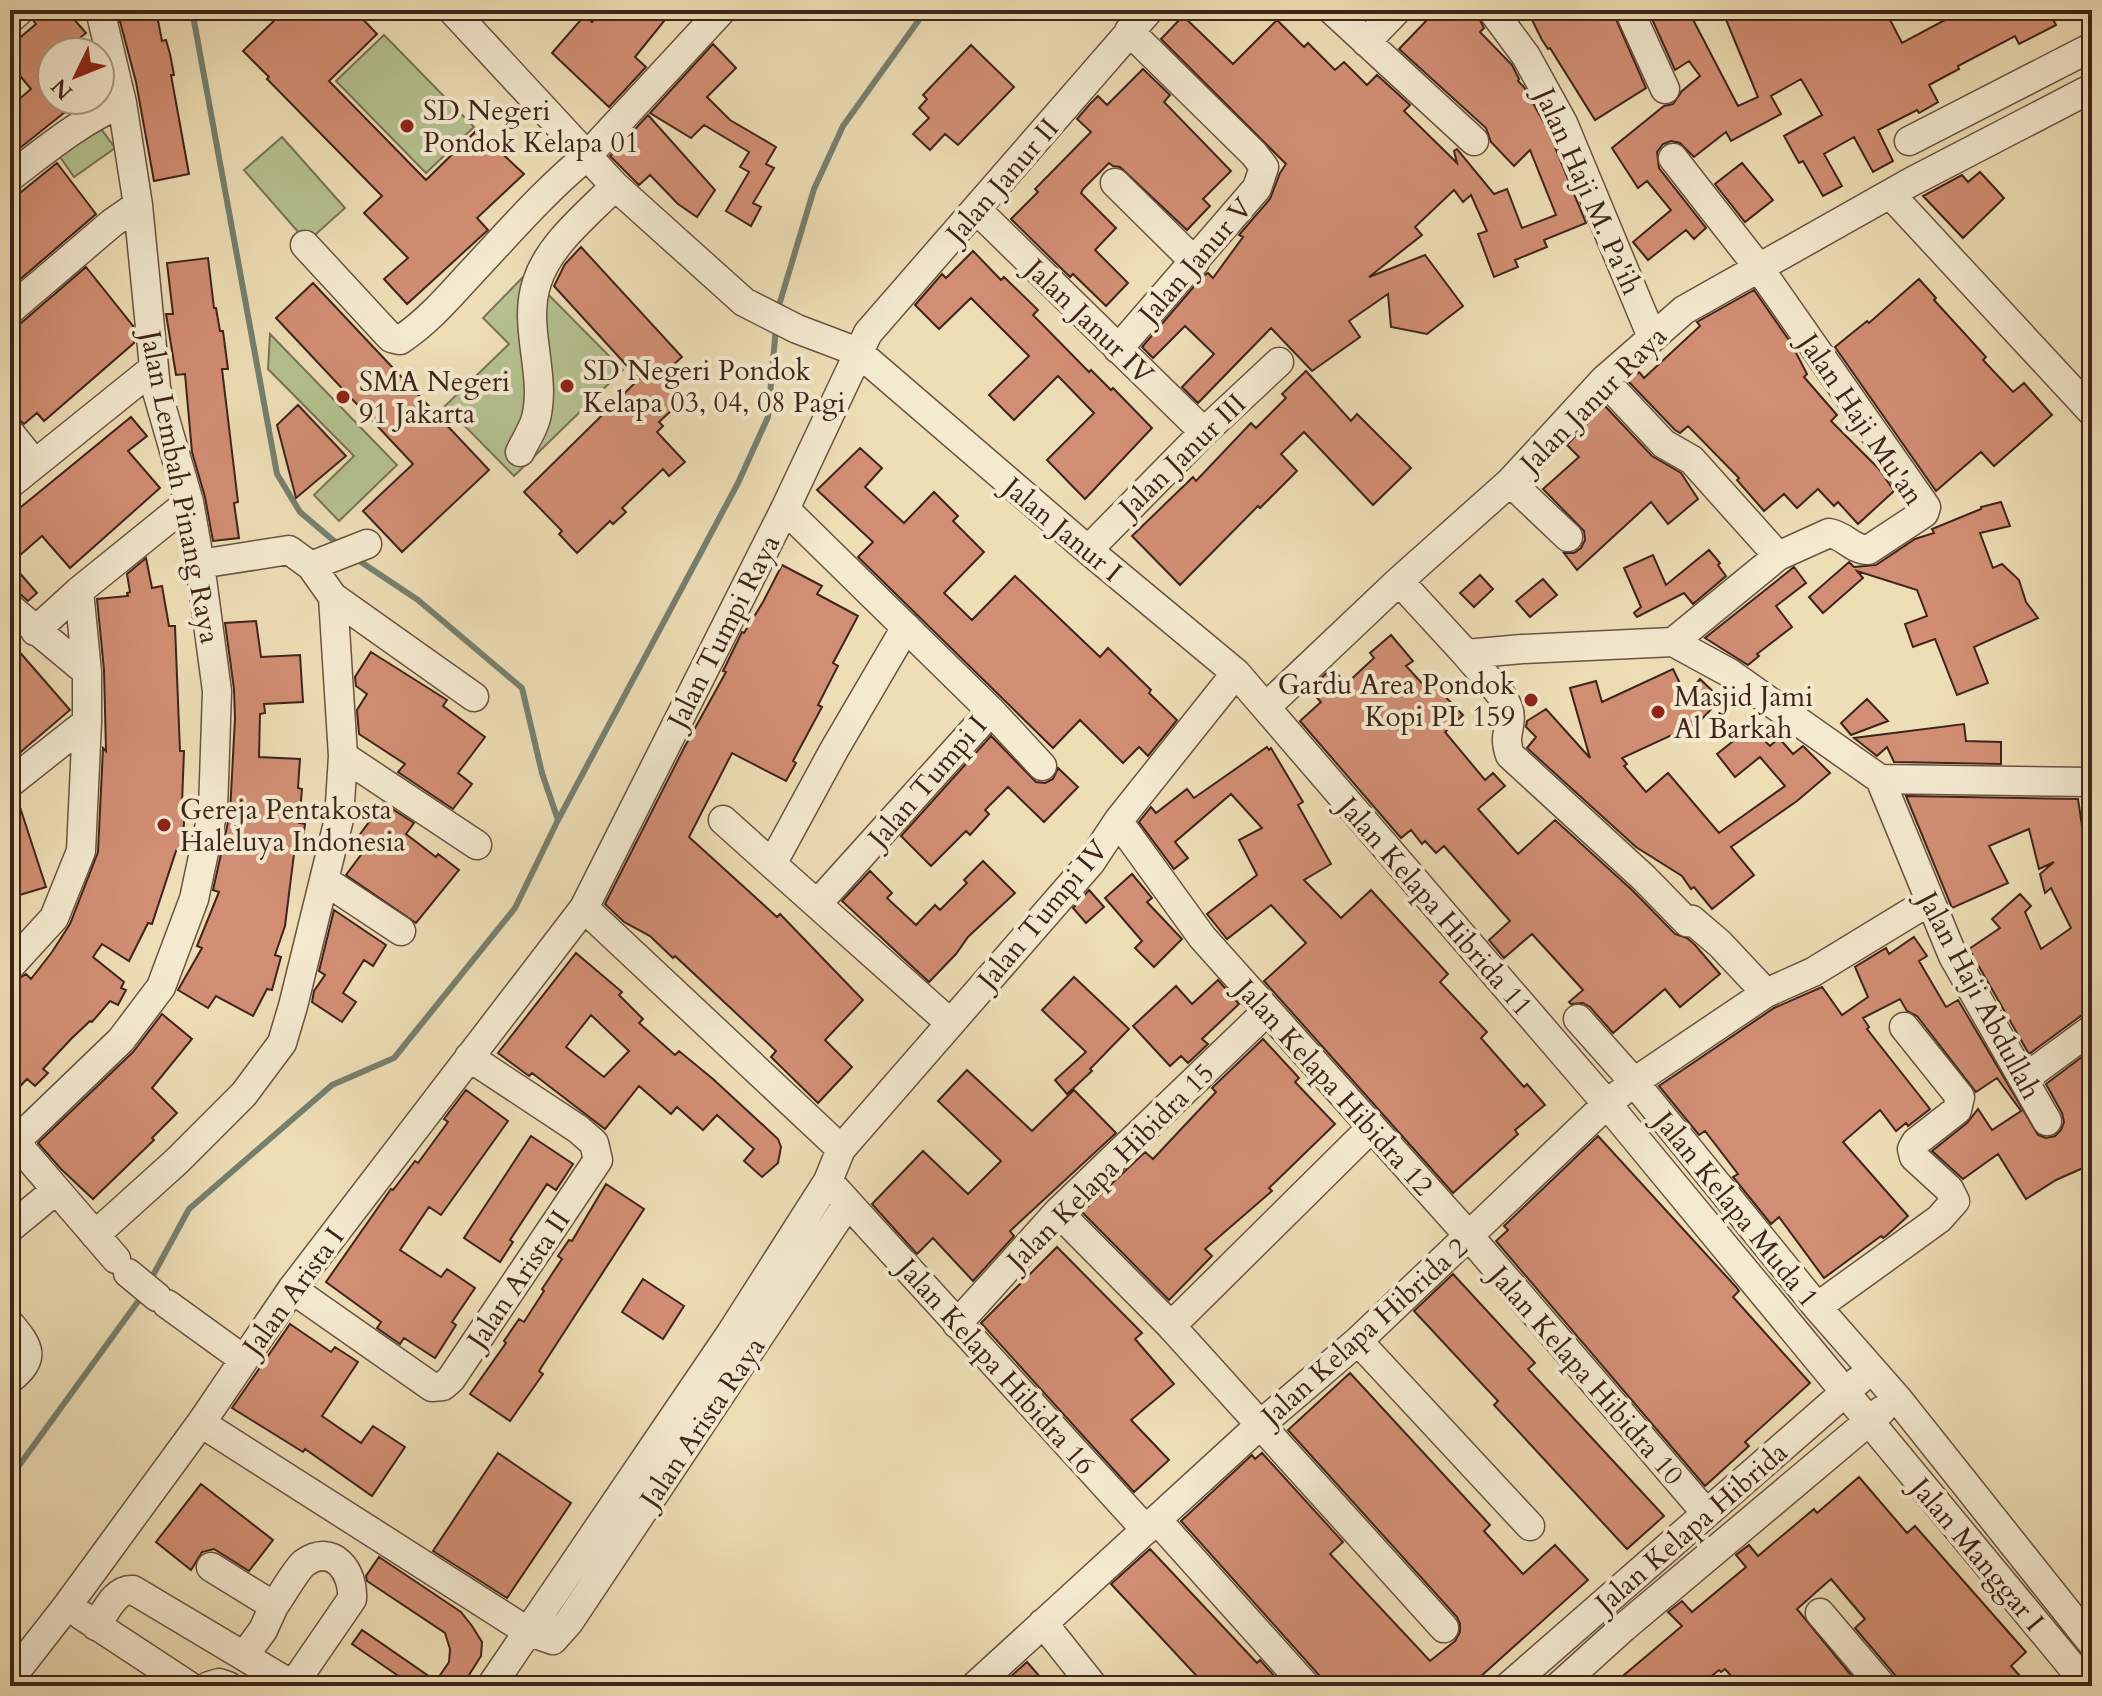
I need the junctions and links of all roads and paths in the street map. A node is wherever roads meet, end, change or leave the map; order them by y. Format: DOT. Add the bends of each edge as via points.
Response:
graph roads {
  1 [pos="20,10"];
  2 [pos="100,10"];
  3 [pos="722,10"];
  4 [pos="1149,10"];
  5 [pos="1332,10"];
  6 [pos="1397,10"];
  7 [pos="1492,10"];
  8 [pos="1629,10"];
  9 [pos="467,16"];
  10 [pos="10,19"];
  11 [pos="1129,31"];
  12 [pos="1366,42"];
  13 [pos="2092,47"];
  14 [pos="2092,88"];
  15 [pos="1665,89"];
  16 [pos="122,103"];
  17 [pos="1474,141"];
  18 [pos="1909,141"];
  19 [pos="586,157"];
  20 [pos="1673,158"];
  21 [pos="10,177"];
  22 [pos="1115,183"];
  23 [pos="615,186"];
  24 [pos="1890,194"];
  25 [pos="138,205"];
  26 [pos="977,210"];
  27 [pos="305,245"];
  28 [pos="1195,262"];
  29 [pos="1759,268"];
  30 [pos="10,310"];
  31 [pos="1652,337"];
  32 [pos="1118,349"];
  33 [pos="858,352"];
  34 [pos="1279,362"];
  35 [pos="154,368"];
  36 [pos="1604,380"];
  37 [pos="2092,412"];
  38 [pos="1204,432"];
  39 [pos="10,433"];
  40 [pos="520,452"];
  41 [pos="34,463"];
  42 [pos="1510,482"];
  43 [pos="10,484"];
  44 [pos="189,502"];
  45 [pos="785,509"];
  46 [pos="1568,537"];
  47 [pos="367,544"];
  48 [pos="1088,550"];
  49 [pos="1778,556"];
  50 [pos="322,561"];
  51 [pos="200,564"];
  52 [pos="1399,581"];
  53 [pos="79,591"];
  54 [pos="333,597"];
  55 [pos="10,608"];
  56 [pos="906,627"];
  57 [pos="35,631"];
  58 [pos="1673,642"];
  59 [pos="1466,654"];
  60 [pos="87,672"];
  61 [pos="1236,673"];
  62 [pos="474,697"];
  63 [pos="1266,707"];
  64 [pos="991,711"];
  65 [pos="87,722"];
  66 [pos="343,756"];
  67 [pos="1042,766"];
  68 [pos="14,773"];
  69 [pos="1880,779"];
  70 [pos="2092,782"];
  71 [pos="723,820"];
  72 [pos="1118,821"];
  73 [pos="477,845"];
  74 [pos="772,864"];
  75 [pos="324,880"];
  76 [pos="1928,902"];
  77 [pos="818,903"];
  78 [pos="584,908"];
  79 [pos="401,931"];
  80 [pos="13,957"];
  81 [pos="1766,993"];
  82 [pos="1266,1012"];
  83 [pos="1578,1019"];
  84 [pos="949,1022"];
  85 [pos="1904,1027"];
  86 [pos="2092,1029"];
  87 [pos="469,1057"];
  88 [pos="2025,1078"];
  89 [pos="1634,1082"];
  90 [pos="1607,1104"];
  91 [pos="2047,1121"];
  92 [pos="1372,1127"];
  93 [pos="13,1139"];
  94 [pos="841,1149"];
  95 [pos="828,1181"];
  96 [pos="56,1190"];
  97 [pos="848,1203"];
  98 [pos="1058,1212"];
  99 [pos="10,1228"];
  100 [pos="95,1235"];
  101 [pos="1469,1236"];
  102 [pos="292,1289"];
  103 [pos="1817,1307"];
  104 [pos="10,1324"];
  105 [pos="957,1324"];
  106 [pos="1171,1326"];
  107 [pos="1358,1341"];
  108 [pos="243,1359"];
  109 [pos="1872,1369"];
  110 [pos="10,1379"];
  111 [pos="1844,1393"];
  112 [pos="1897,1398"];
  113 [pos="1868,1422"];
  114 [pos="201,1423"];
  115 [pos="1260,1425"];
  116 [pos="1706,1513"];
  117 [pos="1152,1525"];
  118 [pos="1530,1526"];
  119 [pos="211,1567"];
  120 [pos="67,1606"];
  121 [pos="274,1606"];
  122 [pos="1820,1613"];
  123 [pos="1043,1623"];
  124 [pos="96,1626"];
  125 [pos="1444,1628"];
  126 [pos="527,1631"];
  127 [pos="2092,1643"];
  128 [pos="244,1656"];
  129 [pos="10,1679"];
  130 [pos="189,1686"];
  131 [pos="209,1686"];
  132 [pos="228,1686"];
  133 [pos="293,1686"];
  134 [pos="491,1686"];
  135 [pos="975,1686"];
  136 [pos="1093,1686"];
  137 [pos="1306,1686"];
  138 [pos="1509,1686"];
  139 [pos="1559,1686"];
  140 [pos="1882,1686"];
  141 [pos="2088,1686"];
  1 -- 10 [label="street"];
  2 -- 16 [label="street, Jalan Lembah Pinang Raya"];
  3 -- 19 [label="street"];
  4 -- 11 [label="street, Jalan Janur II"];
  5 -- 12 [label="street"];
  6 -- 12 [label="street"];
  7 -- 31 [label="street, Jalan Haji M. Pa'ih" via="1526,56 1563,123"];
  8 -- 15 [label="street"];
  9 -- 19 [label="street"];
  11 -- 26 [label="street, Jalan Janur II"];
  11 -- 28 [label="street, Jalan Janur V" via="1264,167 1257,188"];
  12 -- 17 [label="street"];
  13 -- 18 [label="street"];
  14 -- 24 [label="street, Jalan Janur Raya"];
  16 -- 21 [label="street" via="70,131"];
  16 -- 25 [label="street, Jalan Lembah Pinang Raya"];
  19 -- 23 [label="street"];
  19 -- 27 [label="street" via="400,340 391,338"];
  20 -- 29 [label="street"];
  22 -- 28 [label="street"];
  23 -- 33 [label="street" via="744,302"];
  23 -- 40 [label="street" via="553,250 537,280 532,304 538,401 536,419"];
  24 -- 29 [label="street, Jalan Janur Raya"];
  24 -- 37 [label="street"];
  25 -- 30 [label="street"];
  25 -- 35 [label="street, Jalan Lembah Pinang Raya"];
  26 -- 32 [label="street, Jalan Janur IV"];
  26 -- 33 [label="street, Jalan Janur II" via="868,333"];
  28 -- 32 [label="street, Jalan Janur V"];
  29 -- 31 [label="street, Jalan Janur Raya" via="1684,310"];
  29 -- 49 [label="street, Jalan Haji Mu'an" via="1926,507 1868,550 1829,533"];
  31 -- 36 [label="street, Jalan Janur Raya"];
  32 -- 38 [label="street, Jalan Janur IV"];
  33 -- 45 [label="street, Jalan Tumpi Raya"];
  33 -- 48 [label="street, Jalan Janur I"];
  34 -- 38 [label="street, Jalan Janur III"];
  35 -- 41 [label="street"];
  35 -- 44 [label="street, Jalan Lembah Pinang Raya"];
  36 -- 42 [label="street, Jalan Janur Raya"];
  36 -- 49 [label="street" via="1664,444 1692,460"];
  38 -- 48 [label="street, Jalan Janur III"];
  39 -- 41 [label="street"];
  41 -- 43 [label="street"];
  42 -- 46 [label="street"];
  42 -- 52 [label="street, Jalan Janur Raya"];
  44 -- 51 [label="street, Jalan Lembah Pinang Raya"];
  44 -- 53 [label="street"];
  45 -- 56 [label="street, Jalan Tumpi I"];
  45 -- 78 [label="street, Jalan Tumpi Raya"];
  47 -- 50 [label="street"];
  48 -- 61 [label="street, Jalan Janur I"];
  49 -- 58 [label="street"];
  50 -- 51 [label="street" via="289,550"];
  50 -- 54 [label="street"];
  51 -- 93 [label="street, Jalan Lembah Pinang Raya" via="217,691 213,810 194,899 161,987 121,1040"];
  52 -- 59 [label="street"];
  52 -- 63 [label="street, Jalan Janur Raya"];
  53 -- 57 [label="street"];
  53 -- 60 [label="street"];
  54 -- 62 [label="street"];
  54 -- 66 [label="street"];
  55 -- 57 [label="street"];
  56 -- 64 [label="street, Jalan Tumpi I"];
  56 -- 74 [label="street"];
  57 -- 60 [label="street"];
  58 -- 59 [label="street"];
  58 -- 69 [label="street" via="1728,672"];
  59 -- 81 [label="street" via="1510,713 1505,741 1510,755 1687,922 1692,920 1720,944"];
  60 -- 65 [label="street"];
  61 -- 63 [label="street, Jalan Janur I"];
  61 -- 72 [label="street, Jalan Tumpi IV"];
  63 -- 90 [label="street, Jalan Kelapa Hibrida 11"];
  64 -- 67 [label="street"];
  64 -- 77 [label="street, Jalan Tumpi I"];
  65 -- 68 [label="street"];
  65 -- 80 [label="street" via="81,851 54,918"];
  66 -- 73 [label="street"];
  66 -- 75 [label="street" via="339,819"];
  69 -- 70 [label="street"];
  69 -- 76 [label="street, Jalan Haji Abdullah"];
  71 -- 74 [label="street"];
  72 -- 82 [label="street, Jalan Kelapa Hibidra 12" via="1202,937"];
  72 -- 84 [label="street, Jalan Tumpi IV" via="1091,862"];
  74 -- 77 [label="street"];
  75 -- 79 [label="street"];
  75 -- 100 [label="street" via="282,1043 244,1094"];
  76 -- 81 [label="street, Jalan Kelapa Hibrida 2" via="1813,972"];
  76 -- 88 [label="street, Jalan Haji Abdullah" via="1953,956"];
  77 -- 84 [label="street"];
  78 -- 87 [label="street, Jalan Arista I"];
  78 -- 94 [label="street"];
  81 -- 89 [label="street, Jalan Kelapa Hibrida 2"];
  82 -- 92 [label="street, Jalan Kelapa Hibidra 12"];
  82 -- 98 [label="street, Jalan Kelapa Hibidra 15"];
  83 -- 89 [label="street, Jalan Kelapa Muda 1"];
  84 -- 94 [label="street, Jalan Tumpi IV"];
  85 -- 103 [label="street" via="1960,1097 1957,1110 1912,1149 1955,1201 1939,1219"];
  86 -- 88 [label="street"];
  87 -- 102 [label="street, Jalan Arista I"];
  87 -- 102 [label="street, Jalan Arista II" via="578,1129 594,1143 598,1160 451,1379 432,1387"];
  88 -- 91 [label="street, Jalan Haji Abdullah"];
  89 -- 90 [label="street, Jalan Kelapa Hibrida 2"];
  89 -- 103 [label="street, Jalan Kelapa Muda 1"];
  90 -- 101 [label="street, Jalan Kelapa Hibrida 2"];
  90 -- 111 [label="street, Jalan Kelapa Muda 1"];
  92 -- 101 [label="street, Jalan Kelapa Hibidra 12"];
  92 -- 106 [label="street"];
  93 -- 96 [label="street"];
  94 -- 95 [label="street, Jalan Arista Raya"];
  95 -- 97 [label="street"];
  95 -- 126 [label="street, Jalan Arista Raya"];
  96 -- 99 [label="street"];
  96 -- 100 [label="street"];
  97 -- 105 [label="street, Jalan Kelapa Hibidra 16"];
  97 -- 126 [label="street, Jalan Arista Raya" via="569,1622 553,1640"];
  98 -- 105 [label="street, Jalan Kelapa Hibidra 15"];
  98 -- 106 [label="street"];
  100 -- 108 [label="street" via="162,1301"];
  101 -- 107 [label="street, Jalan Kelapa Hibrida 2"];
  101 -- 116 [label="street, Jalan Kelapa Hibidra 10"];
  102 -- 108 [label="street, Jalan Arista I"];
  103 -- 109 [label="street, Jalan Kelapa Muda 1"];
  104 -- 110 [label="street" via="26,1342 28,1357"];
  105 -- 117 [label="street, Jalan Kelapa Hibidra 16"];
  106 -- 115 [label="street"];
  107 -- 115 [label="street, Jalan Kelapa Hibrida 2"];
  107 -- 118 [label="street"];
  108 -- 114 [label="street, Jalan Arista I"];
  109 -- 111 [label="street, Jalan Kelapa Hibrida"];
  109 -- 112 [label="street, Jalan Kelapa Muda 1"];
  111 -- 113 [label="street, Jalan Kelapa Muda 1"];
  111 -- 116 [label="street, Jalan Kelapa Hibrida"];
  112 -- 113 [label="street, Jalan Kelapa Hibrida"];
  112 -- 127 [label="street, Jalan Manggar I"];
  113 -- 139 [label="street, Jalan Kelapa Hibrida"];
  113 -- 141 [label="street, Jalan Manggar I"];
  114 -- 120 [label="street, Jalan Arista I"];
  114 -- 126 [label="street"];
  115 -- 117 [label="street, Jalan Kelapa Hibrida 2"];
  115 -- 125 [label="street"];
  116 -- 138 [label="street, Jalan Kelapa Hibrida"];
  117 -- 123 [label="street, Jalan Kelapa Hibrida 2"];
  117 -- 137 [label="street, Jalan Kelapa Hibidra 16"];
  119 -- 121 [label="street"];
  120 -- 124 [label="street"];
  120 -- 129 [label="street, Jalan Arista I"];
  121 -- 128 [label="street"];
  121 -- 133 [label="street" via="304,1564 320,1557 348,1569 352,1599"];
  122 -- 140 [label="street"];
  123 -- 135 [label="street, Jalan Kelapa Hibrida 2"];
  123 -- 136 [label="street"];
  124 -- 128 [label="street" via="120,1592 133,1590"];
  124 -- 130 [label="street"];
  126 -- 134 [label="street"];
  128 -- 133 [label="street"];
  131 -- 132 [label="street"];
}
